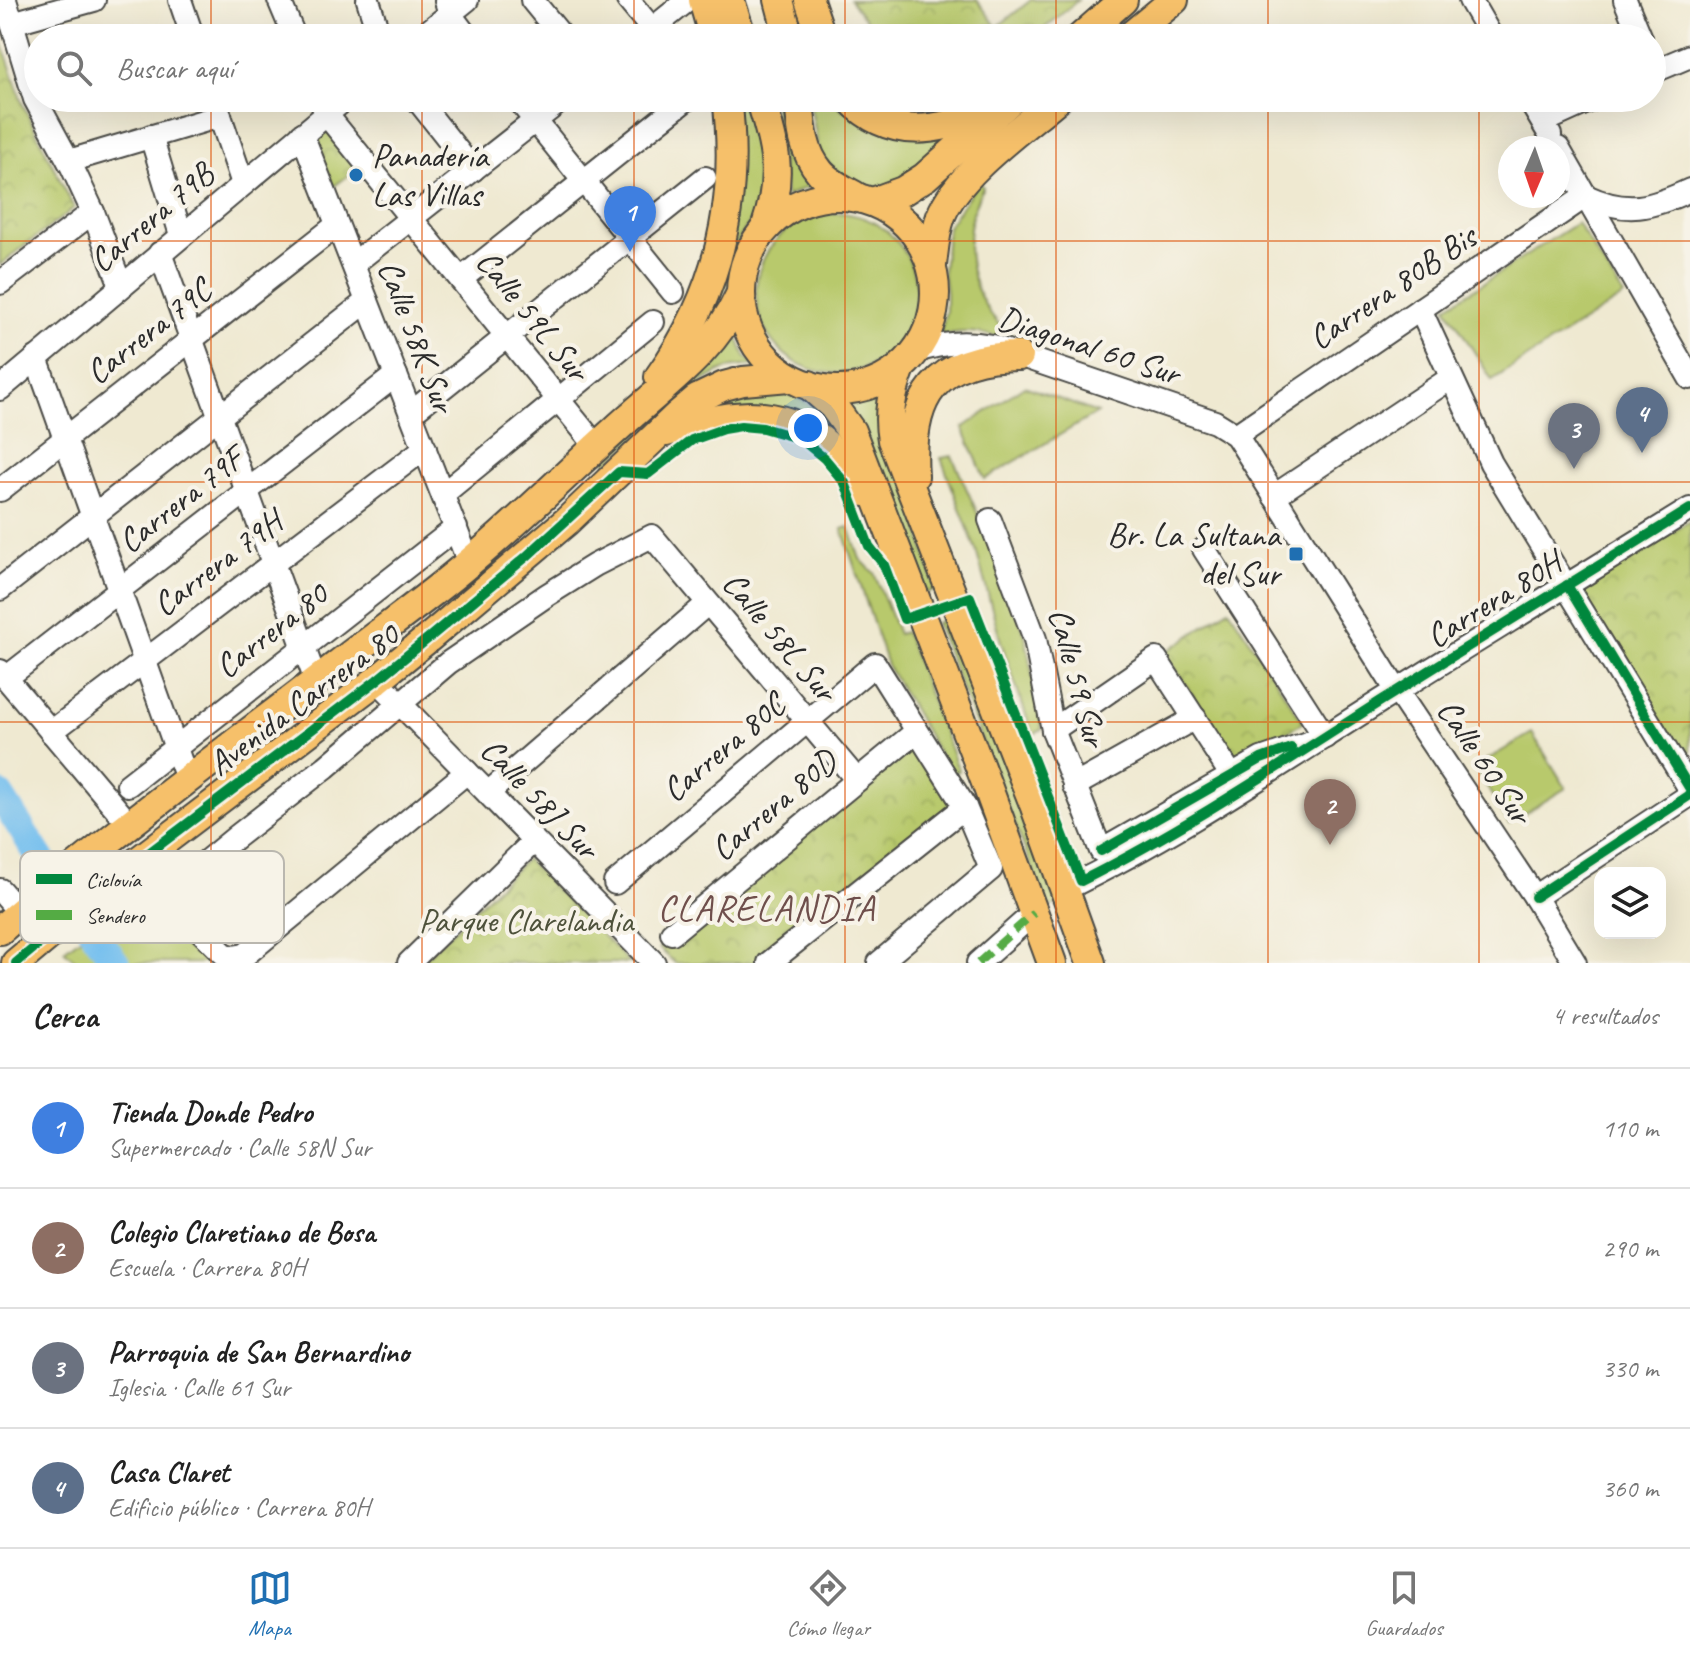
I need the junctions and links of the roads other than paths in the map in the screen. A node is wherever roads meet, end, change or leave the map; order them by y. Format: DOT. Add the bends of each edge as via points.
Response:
graph roads {
  1 [pos="5,0"];
  2 [pos="94,0"];
  3 [pos="180,0"];
  4 [pos="279,0"];
  5 [pos="368,0"];
  6 [pos="467,0"];
  7 [pos="532,0"];
  8 [pos="628,0"];
  9 [pos="688,0"];
  10 [pos="703,0"];
  11 [pos="730,0"];
  12 [pos="779,0"];
  13 [pos="809,0"];
  14 [pos="1123,0"];
  15 [pos="1174,0"];
  16 [pos="1470,0"];
  17 [pos="1625,0"];
  18 [pos="447,7"];
  19 [pos="12,23"];
  20 [pos="188,24"];
  21 [pos="289,24"];
  22 [pos="376,24"];
  23 [pos="432,24"];
  24 [pos="459,24"];
  25 [pos="552,24"];
  26 [pos="641,24"];
  27 [pos="659,24"];
  28 [pos="710,24"];
  29 [pos="738,24"];
  30 [pos="785,24"];
  31 [pos="817,24"];
  32 [pos="1096,24"];
  33 [pos="1145,24"];
  34 [pos="1484,24"];
  35 [pos="1635,24"];
  36 [pos="1690,56"];
  37 [pos="24,60"];
  38 [pos="1666,64"];
  39 [pos="43,112"];
  40 [pos="206,112"];
  41 [pos="219,112"];
  42 [pos="318,112"];
  43 [pos="328,112"];
  44 [pos="427,112"];
  45 [pos="528,112"];
  46 [pos="546,112"];
  47 [pos="670,112"];
  48 [pos="728,112"];
  49 [pos="764,112"];
  50 [pos="801,112"];
  51 [pos="865,112"];
  52 [pos="984,112"];
  53 [pos="998,112"];
  54 [pos="1042,112"];
  55 [pos="1537,112"];
  56 [pos="1565,112"];
  57 [pos="535,121"];
  58 [pos="1543,122"];
  59 [pos="302,134"];
  60 [pos="151,136"];
  61 [pos="1551,136"];
  62 [pos="69,161"];
  63 [pos="1570,169"];
  64 [pos="473,170"];
  65 [pos="705,178"];
  66 [pos="584,181"];
  67 [pos="243,184"];
  68 [pos="1690,190"];
  69 [pos="1586,196"];
  70 [pos="866,200"];
  71 [pos="93,212"];
  72 [pos="411,218"];
  73 [pos="337,225"];
  74 [pos="766,226"];
  75 [pos="181,235"];
  76 [pos="630,238"];
  77 [pos="160,253"];
  78 [pos="353,264"];
  79 [pos="932,266"];
  80 [pos="461,279"];
  81 [pos="0,283"];
  82 [pos="121,286"];
  83 [pos="673,292"];
  84 [pos="740,295"];
  85 [pos="367,301"];
  86 [pos="1420,309"];
  87 [pos="653,322"];
  88 [pos="507,337"];
  89 [pos="191,340"];
  90 [pos="1019,356"];
  91 [pos="36,358"];
  92 [pos="909,359"];
  93 [pos="396,375"];
  94 [pos="1451,378"];
  95 [pos="1690,378"];
  96 [pos="799,381"];
  97 [pos="0,389"];
  98 [pos="558,399"];
  99 [pos="411,413"];
  100 [pos="220,417"];
  101 [pos="658,434"];
  102 [pos="1236,435"];
  103 [pos="606,438"];
  104 [pos="65,439"];
  105 [pos="425,448"];
  106 [pos="0,490"];
  107 [pos="247,491"];
  108 [pos="443,494"];
  109 [pos="1274,496"];
  110 [pos="915,501"];
  111 [pos="1690,509"];
  112 [pos="93,516"];
  113 [pos="885,519"];
  114 [pos="990,520"];
  115 [pos="456,528"];
  116 [pos="1204,549"];
  117 [pos="273,563"];
  118 [pos="469,563"];
  119 [pos="1567,585"];
  120 [pos="0,589"];
  121 [pos="119,590"];
  122 [pos="707,604"];
  123 [pos="304,647"];
  124 [pos="145,661"];
  125 [pos="3,675"];
  126 [pos="377,680"];
  127 [pos="316,681"];
  128 [pos="1397,691"];
  129 [pos="400,703"];
  130 [pos="1195,718"];
  131 [pos="807,721"];
  132 [pos="1053,730"];
  133 [pos="917,731"];
  134 [pos="51,732"];
  135 [pos="1325,737"];
  136 [pos="176,748"];
  137 [pos="467,772"];
  138 [pos="1229,777"];
  139 [pos="187,779"];
  140 [pos="857,780"];
  141 [pos="128,785"];
  142 [pos="1074,786"];
  143 [pos="1690,792"];
  144 [pos="488,793"];
  145 [pos="965,807"];
  146 [pos="1211,808"];
  147 [pos="130,825"];
  148 [pos="534,841"];
  149 [pos="98,851"];
  150 [pos="151,851"];
  151 [pos="219,851"];
  152 [pos="1101,851"];
  153 [pos="615,883"];
  154 [pos="1065,889"];
  155 [pos="0,890"];
  156 [pos="1535,897"];
  157 [pos="1034,913"];
  158 [pos="17,916"];
  159 [pos="284,923"];
  160 [pos="672,933"];
  161 [pos="213,943"];
  162 [pos="260,943"];
  163 [pos="409,963"];
  164 [pos="654,963"];
  165 [pos="769,963"];
  166 [pos="879,963"];
  167 [pos="978,963"];
  168 [pos="1052,963"];
  169 [pos="1091,963"];
  170 [pos="1575,963"];
  1 -- 19 [label="street"];
  2 -- 19 [label="street"];
  3 -- 20 [label="street"];
  4 -- 21 [label="street"];
  5 -- 22 [label="street"];
  6 -- 18 [label="street"];
  7 -- 25 [label="street"];
  8 -- 26 [label="street"];
  9 -- 27 [label="street"];
  10 -- 28 [label="main road"];
  11 -- 29 [label="main road"];
  12 -- 30 [label="main road"];
  13 -- 31 [label="main road"];
  14 -- 32 [label="main road"];
  15 -- 33 [label="main road"];
  16 -- 34 [label="street"];
  17 -- 35 [label="street"];
  18 -- 23 [label="street"];
  18 -- 24 [label="street"];
  19 -- 37 [label="street"];
  36 -- 38 [label="street"];
  39 -- 62 [label="street"];
  40 -- 60 [label="street"];
  41 -- 67 [label="street"];
  42 -- 59 [label="street, Carrera 79B"];
  43 -- 72 [label="street, Calle 59L Sur"];
  44 -- 64 [label="street"];
  45 -- 57 [label="street"];
  46 -- 57 [label="street"];
  47 -- 66 [label="street"];
  48 -- 103 [label="main road" via="731,178 719,255 673,357"];
  49 -- 74 [label="main road" via="777,168"];
  50 -- 70 [label="main road" via="806,148 819,171"];
  51 -- 52 [label="main road" via="883,123 919,130"];
  53 -- 70 [label="main road" via="925,177 903,191"];
  54 -- 79 [label="main road" via="976,168 949,200 937,229"];
  55 -- 58 [label="street"];
  56 -- 58 [label="street"];
  57 -- 64 [label="street"];
  57 -- 66 [label="street"];
  58 -- 61 [label="street"];
  59 -- 67 [label="street, Carrera 79B"];
  59 -- 73 [label="street, Calle 58K Sur"];
  60 -- 62 [label="street"];
  60 -- 75 [label="street"];
  62 -- 71 [label="street"];
  63 -- 69 [label="street"];
  64 -- 72 [label="street"];
  65 -- 76 [label="street"];
  66 -- 76 [label="street"];
  66 -- 80 [label="street"];
  67 -- 75 [label="street, Carrera 79B"];
  68 -- 69 [label="street" via="1636,208"];
  69 -- 86 [label="street, Carrera 80B Bis"];
  69 -- 95 [label="street"];
  70 -- 74 [label="main road" via="834,196 806,201"];
  70 -- 79 [label="main road" via="907,224"];
  71 -- 81 [label="street"];
  71 -- 82 [label="street"];
  72 -- 78 [label="street"];
  72 -- 80 [label="street, Calle 59L Sur"];
  73 -- 78 [label="street, Calle 58K Sur"];
  73 -- 89 [label="street, Carrera 79C"];
  74 -- 84 [label="main road" via="746,259"];
  75 -- 77 [label="street, Carrera 79B"];
  76 -- 83 [label="street"];
  76 -- 88 [label="street"];
  77 -- 82 [label="street, Carrera 79B"];
  77 -- 89 [label="street"];
  78 -- 85 [label="street, Calle 58K Sur"];
  79 -- 92 [label="main road" via="934,311"];
  80 -- 88 [label="street, Calle 59L Sur"];
  82 -- 91 [label="street, Carrera 79B"];
  84 -- 96 [label="main road" via="754,342 764,356"];
  84 -- 103 [label="main road, Avenida Carrera 80" via="716,336"];
  85 -- 93 [label="street, Calle 58K Sur"];
  85 -- 100 [label="street, Carrera 79F"];
  86 -- 94 [label="street"];
  86 -- 102 [label="street, Carrera 80B Bis"];
  87 -- 98 [label="street"];
  88 -- 98 [label="street, Calle 59L Sur"];
  88 -- 99 [label="street"];
  89 -- 100 [label="street"];
  89 -- 104 [label="street, Carrera 79C"];
  90 -- 92 [label="street, Diagonal 60 Sur" via="992,346 947,343"];
  90 -- 102 [label="street, Diagonal 60 Sur" via="1215,422"];
  90 -- 110 [label="main road" via="966,363 934,385 915,425"];
  91 -- 97 [label="street, Carrera 79B"];
  91 -- 104 [label="street"];
  92 -- 96 [label="main road" via="858,388 826,389"];
  92 -- 110 [label="main road" via="891,399 890,427"];
  93 -- 99 [label="street, Calle 58K Sur"];
  93 -- 107 [label="street, Carrera 79F"];
  94 -- 109 [label="street"];
  94 -- 119 [label="street" via="1491,463"];
  96 -- 101 [label="main road, Avenida Carrera 80" via="743,381 708,392"];
  96 -- 113 [label="main road" via="833,406 851,431"];
  98 -- 103 [label="street, Calle 59L Sur"];
  98 -- 108 [label="street"];
  99 -- 105 [label="street, Calle 58K Sur"];
  100 -- 107 [label="street"];
  100 -- 112 [label="street, Carrera 79F"];
  101 -- 113 [label="main road" via="746,415 793,424 841,460"];
  101 -- 126 [label="main road, Avenida Carrera 80" via="526,557"];
  102 -- 109 [label="street, Calle 60 Sur"];
  103 -- 118 [label="main road, Avenida Carrera 80"];
  104 -- 106 [label="street, Carrera 79C"];
  104 -- 112 [label="street"];
  105 -- 108 [label="street, Calle 58K Sur"];
  105 -- 117 [label="street, Carrera 79H"];
  107 -- 117 [label="street"];
  107 -- 121 [label="street, Carrera 79F"];
  108 -- 115 [label="street, Calle 58K Sur"];
  109 -- 128 [label="street, Calle 60 Sur"];
  110 -- 154 [label="main road"];
  111 -- 119 [label="street, Carrera 80H"];
  112 -- 120 [label="street, Carrera 79F"];
  112 -- 121 [label="street"];
  113 -- 157 [label="main road"];
  114 -- 132 [label="street, Calle 59 Sur" via="1035,639"];
  115 -- 118 [label="street, Calle 58K Sur"];
  115 -- 123 [label="street, Carrera 80"];
  116 -- 135 [label="street"];
  117 -- 123 [label="street"];
  117 -- 124 [label="street, Carrera 79H"];
  118 -- 127 [label="main road, Avenida Carrera 80"];
  119 -- 128 [label="street, Carrera 80H"];
  119 -- 143 [label="street"];
  121 -- 124 [label="street"];
  121 -- 125 [label="street, Carrera 79F"];
  122 -- 129 [label="street, Calle 58L Sur" via="652,536 547,595"];
  122 -- 131 [label="street, Calle 58L Sur"];
  122 -- 144 [label="street"];
  123 -- 127 [label="street"];
  123 -- 136 [label="street, Carrera 80"];
  124 -- 134 [label="street, Carrera 79H"];
  124 -- 136 [label="street"];
  125 -- 134 [label="street"];
  126 -- 129 [label="street, Calle 58J Sur"];
  126 -- 150 [label="main road, Avenida Carrera 80"];
  127 -- 139 [label="main road, Avenida Carrera 80"];
  128 -- 135 [label="street, Carrera 80H"];
  128 -- 156 [label="street, Calle 60 Sur"];
  129 -- 137 [label="street, Calle 58J Sur"];
  129 -- 151 [label="street"];
  130 -- 132 [label="street" via="1156,659"];
  130 -- 138 [label="street"];
  130 -- 142 [label="street"];
  131 -- 133 [label="street, Carrera 80C" via="875,664"];
  131 -- 140 [label="street, Calle 58L Sur"];
  131 -- 153 [label="street, Carrera 80C"];
  132 -- 142 [label="street, Calle 59 Sur"];
  133 -- 140 [label="street, Carrera 80D"];
  133 -- 145 [label="street"];
  134 -- 147 [label="street"];
  135 -- 138 [label="street, Carrera 80H" via="1261,759"];
  135 -- 146 [label="street, Carrera 80H"];
  136 -- 139 [label="street"];
  136 -- 141 [label="street, Carrera 80"];
  137 -- 144 [label="street, Calle 58J Sur"];
  137 -- 159 [label="street"];
  138 -- 146 [label="street"];
  138 -- 152 [label="street, Carrera 80H"];
  139 -- 147 [label="main road, Avenida Carrera 80"];
  140 -- 160 [label="street, Carrera 80D"];
  142 -- 152 [label="street, Calle 59 Sur"];
  143 -- 156 [label="street"];
  144 -- 148 [label="street, Calle 58J Sur"];
  145 -- 165 [label="street"];
  145 -- 166 [label="street" via="991,869"];
  146 -- 154 [label="street, Carrera 80H"];
  147 -- 149 [label="main road, Avenida Carrera 80"];
  148 -- 163 [label="street"];
  148 -- 164 [label="street, Calle 58J Sur"];
  154 -- 169 [label="main road"];
  155 -- 158 [label="street"];
  156 -- 170 [label="street, Calle 60 Sur"];
  157 -- 167 [label="street"];
  157 -- 168 [label="main road"];
  161 -- 162 [label="street" via="224,954 238,956"];
}
